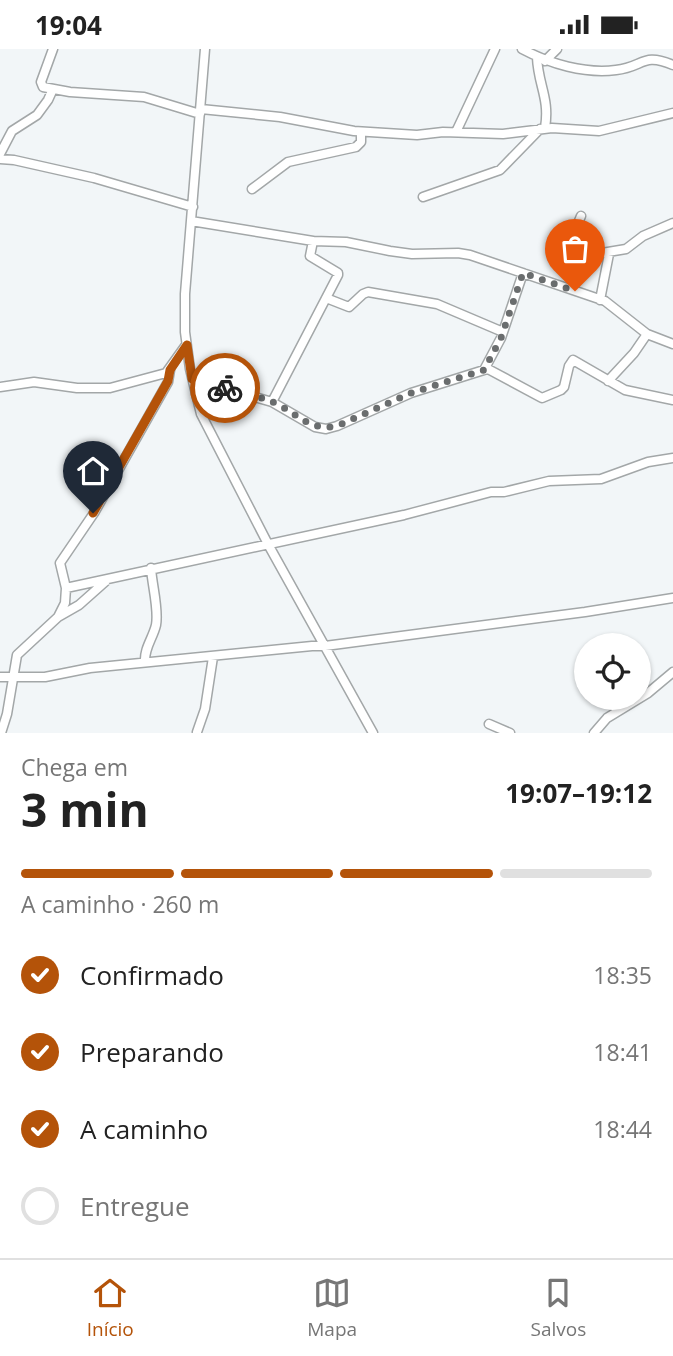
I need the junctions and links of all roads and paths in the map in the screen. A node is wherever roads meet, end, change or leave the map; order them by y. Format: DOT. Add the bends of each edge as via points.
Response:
graph roads {
  1 [pos="53,49"];
  2 [pos="205,49"];
  3 [pos="495,49"];
  4 [pos="522,49"];
  5 [pos="557,49"];
  6 [pos="541,59"];
  7 [pos="673,65"];
  8 [pos="53,89"];
  9 [pos="200,111"];
  10 [pos="673,113"];
  11 [pos="543,129"];
  12 [pos="361,132"];
  13 [pos="456,132"];
  14 [pos="0,157"];
  15 [pos="252,189"];
  16 [pos="423,197"];
  17 [pos="192,207"];
  18 [pos="582,216"];
  19 [pos="191,221"];
  20 [pos="673,223"];
  21 [pos="313,241"];
  22 [pos="608,254"];
  23 [pos="523,273"];
  24 [pos="326,298"];
  25 [pos="600,300"];
  26 [pos="503,332"];
  27 [pos="646,334"];
  28 [pos="673,344"];
  29 [pos="187,345"];
  30 [pos="170,370"];
  31 [pos="484,370"];
  32 [pos="192,379"];
  33 [pos="608,381"];
  34 [pos="0,387"];
  35 [pos="673,400"];
  36 [pos="272,402"];
  37 [pos="673,458"];
  38 [pos="269,546"];
  39 [pos="151,569"];
  40 [pos="106,581"];
  41 [pos="66,588"];
  42 [pos="673,598"];
  43 [pos="58,617"];
  44 [pos="325,646"];
  45 [pos="212,657"];
  46 [pos="145,662"];
  47 [pos="673,672"];
  48 [pos="0,677"];
  49 [pos="14,677"];
  50 [pos="489,724"];
  51 [pos="197,732"];
  52 [pos="1,733"];
  53 [pos="373,733"];
  54 [pos="510,733"];
  55 [pos="594,733"];
  1 -- 8 [label="street" via="41,82"];
  2 -- 9 [label="street"];
  3 -- 13 [label="street"];
  4 -- 6 [label="street"];
  5 -- 6 [label="street"];
  6 -- 7 [label="street" via="613,70 654,58"];
  6 -- 11 [label="street" via="538,70 547,106"];
  8 -- 9 [label="street" via="144,97"];
  8 -- 14 [label="street" via="37,115 12,131"];
  9 -- 12 [label="street" via="280,117"];
  9 -- 17 [label="street"];
  10 -- 11 [label="street" via="599,131"];
  11 -- 13 [label="street" via="503,134"];
  11 -- 16 [label="street" via="500,170"];
  12 -- 13 [label="street"];
  12 -- 15 [label="street" via="356,147 288,162"];
  14 -- 17 [label="street"];
  17 -- 19 [label="street"];
  18 -- 22 [label="street" via="577,237 594,252"];
  19 -- 21 [label="street"];
  19 -- 29 [label="street" via="185,294"];
  20 -- 22 [label="street"];
  21 -- 23 [label="street" via="412,254 458,253"];
  21 -- 24 [label="street" via="310,255 338,274"];
  22 -- 25 [label="street"];
  23 -- 25 [label="street"];
  23 -- 26 [label="street"];
  24 -- 26 [label="street" via="349,307 368,292 438,304"];
  24 -- 36 [label="street"];
  25 -- 27 [label="street"];
  26 -- 31 [label="street"];
  27 -- 28 [label="street"];
  27 -- 33 [label="street"];
  29 -- 30 [label="street"];
  29 -- 32 [label="street"];
  30 -- 34 [label="street" via="110,388 34,382"];
  30 -- 41 [label="street" via="100,502 60,563"];
  31 -- 33 [label="street" via="542,398 561,390 573,361"];
  31 -- 36 [label="street" via="411,393 326,429 306,423"];
  32 -- 36 [label="street"];
  32 -- 38 [label="street" via="201,414"];
  33 -- 35 [label="street" via="625,390"];
  37 -- 38 [label="street" via="601,479 549,481 491,492"];
  38 -- 39 [label="street"];
  38 -- 44 [label="street"];
  39 -- 40 [label="street"];
  39 -- 46 [label="street" via="157,616"];
  40 -- 41 [label="street"];
  40 -- 43 [label="street"];
  41 -- 43 [label="street"];
  42 -- 44 [label="street"];
  43 -- 49 [label="street" via="19,652"];
  44 -- 45 [label="street"];
  44 -- 53 [label="street"];
  45 -- 46 [label="street"];
  45 -- 51 [label="street"];
  46 -- 49 [label="street" via="45,677"];
  47 -- 55 [label="street" via="607,718"];
  48 -- 49 [label="street"];
  49 -- 52 [label="street"];
  50 -- 54 [label="street"];
}
